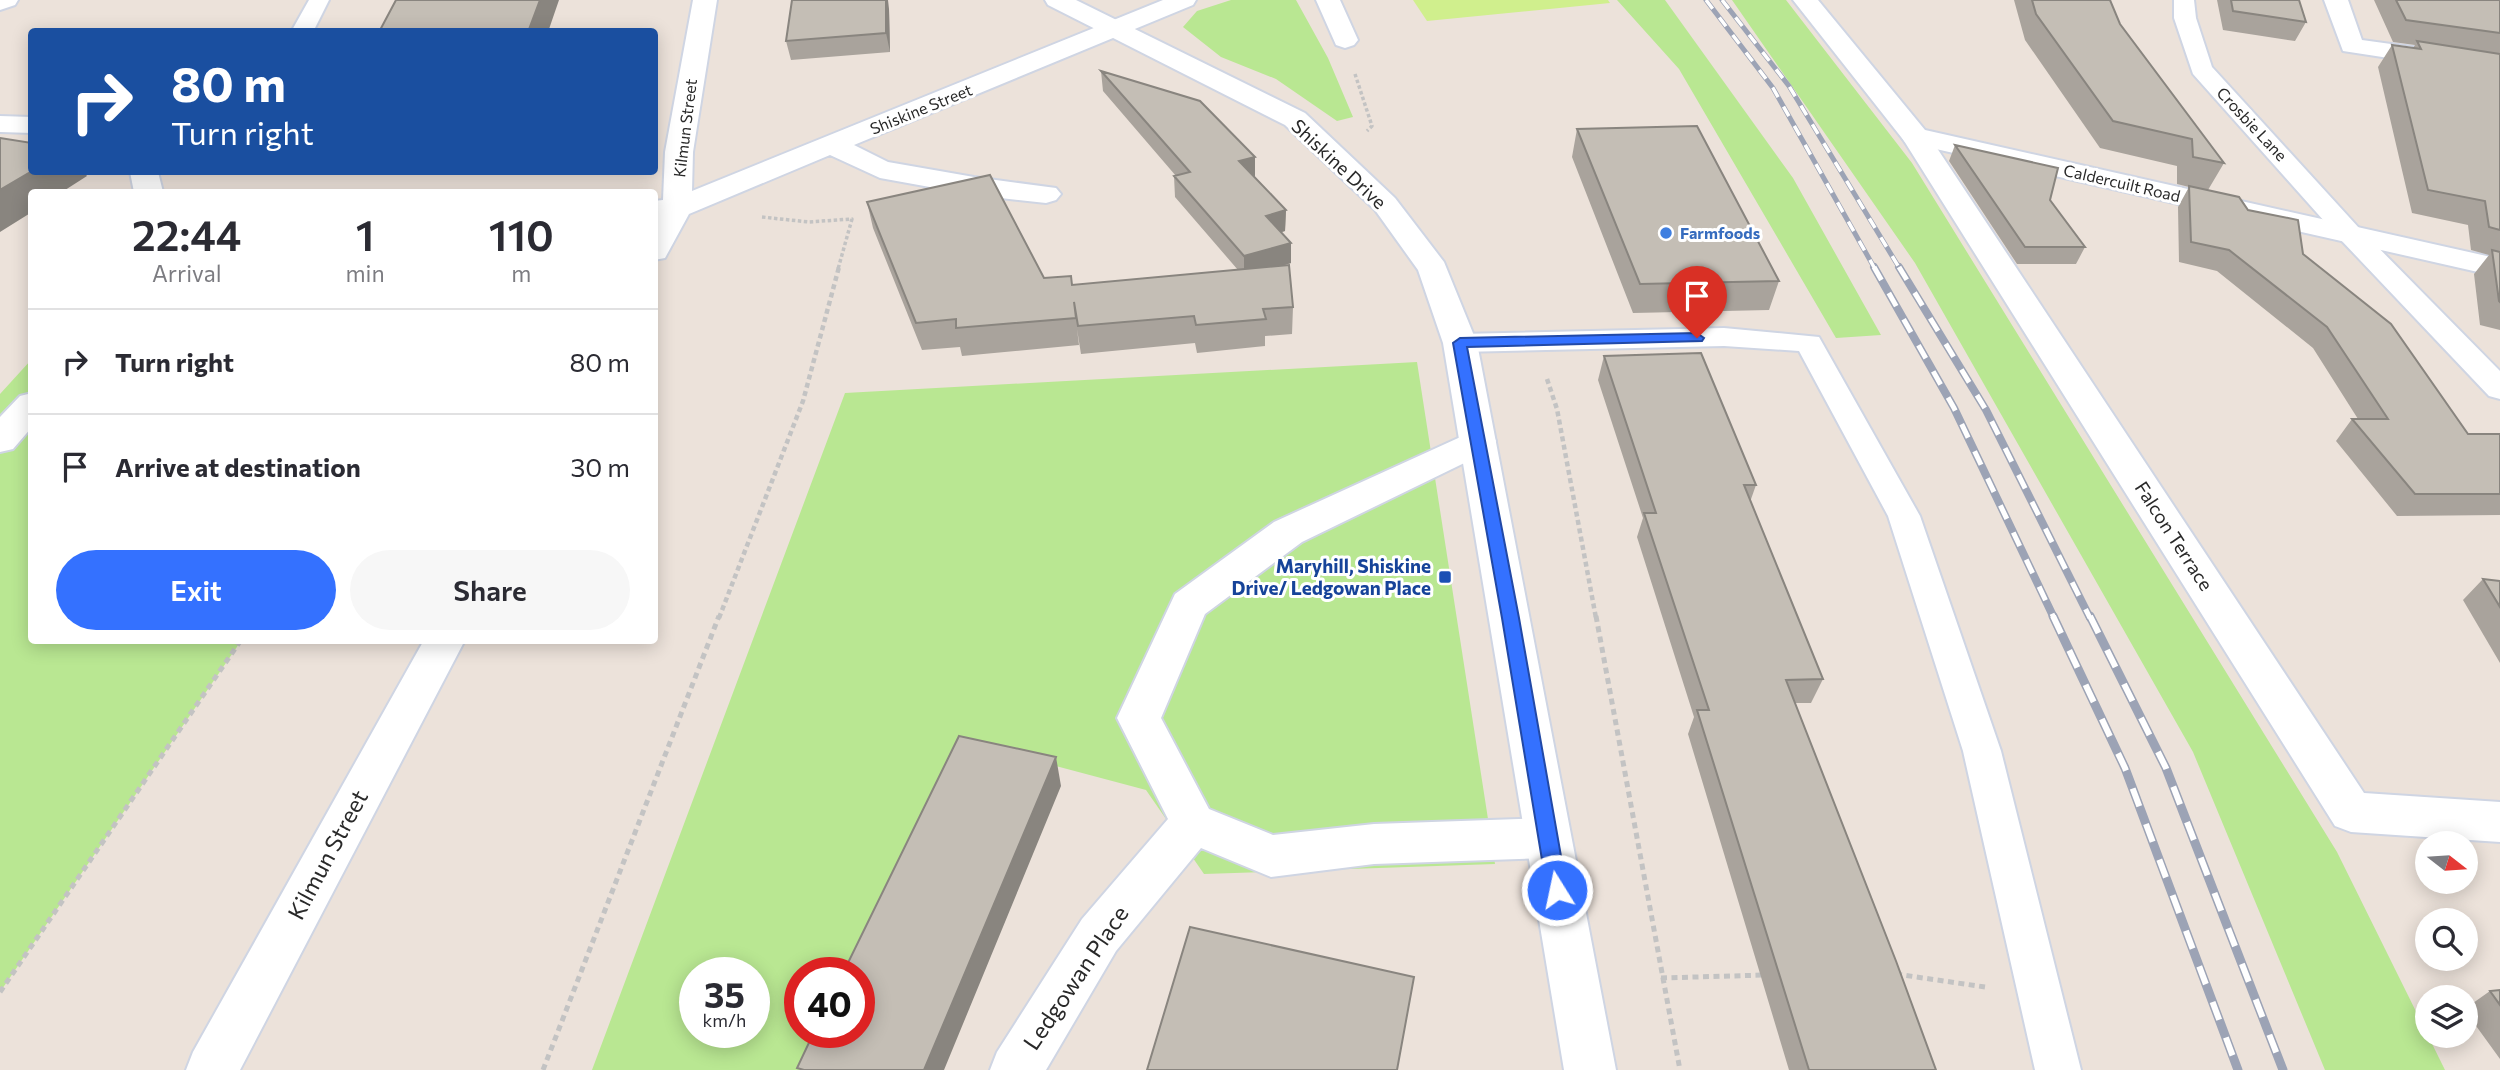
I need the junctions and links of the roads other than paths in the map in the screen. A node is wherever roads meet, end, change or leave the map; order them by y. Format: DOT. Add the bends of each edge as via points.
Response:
graph roads {
  1 [pos="6,0"];
  2 [pos="319,0"];
  3 [pos="705,0"];
  4 [pos="1057,0"];
  5 [pos="1184,0"];
  6 [pos="1328,0"];
  7 [pos="1805,0"];
  8 [pos="2184,0"];
  9 [pos="2336,0"];
  10 [pos="0,3"];
  11 [pos="304,28"];
  12 [pos="1114,29"];
  13 [pos="1345,40"];
  14 [pos="2500,67"];
  15 [pos="0,124"];
  16 [pos="28,125"];
  17 [pos="1915,136"];
  18 [pos="833,146"];
  19 [pos="1046,194"];
  20 [pos="666,209"];
  21 [pos="2350,234"];
  22 [pos="658,237"];
  23 [pos="2500,268"];
  24 [pos="1460,343"];
  25 [pos="2500,389"];
  26 [pos="28,408"];
  27 [pos="0,440"];
  28 [pos="1478,441"];
  29 [pos="442,644"];
  30 [pos="2500,822"];
  31 [pos="1193,823"];
  32 [pos="1547,838"];
  33 [pos="212,1070"];
  34 [pos="1016,1070"];
  35 [pos="1590,1070"];
  36 [pos="2059,1070"];
  1 -- 10 [label="street"];
  2 -- 11 [label="lane"];
  3 -- 20 [label="street, Kilmun Street"];
  4 -- 12 [label="street, Shiskine Drive"];
  5 -- 12 [label="street, Shiskine Street"];
  6 -- 13 [label="street"];
  7 -- 17 [label="street"];
  8 -- 21 [label="lane, Crosbie Lane" via="2201,69"];
  9 -- 14 [label="street" via="2352,46"];
  12 -- 18 [label="street, Shiskine Street"];
  12 -- 24 [label="street, Shiskine Drive" via="1295,120 1385,204 1433,268"];
  15 -- 16 [label="street"];
  17 -- 21 [label="street, Caldercuilt Road"];
  17 -- 30 [label="street, Falcon Terrace" via="2351,812"];
  18 -- 19 [label="street" via="880,169"];
  18 -- 20 [label="street, Shiskine Street"];
  20 -- 22 [label="street, Kilmun Street"];
  21 -- 23 [label="street, Caldercuilt Road"];
  21 -- 25 [label="lane, Crosbie Lane"];
  24 -- 28 [label="street, Shiskine Drive"];
  24 -- 36 [label="lane" via="1724,337 1809,343 1904,516 1982,751"];
  26 -- 27 [label="street"];
  28 -- 31 [label="street" via="1288,532 1189,605 1139,719"];
  28 -- 32 [label="street, Shiskine Drive"];
  29 -- 33 [label="street, Kilmun Street"];
  31 -- 32 [label="street" via="1270,856 1374,844"];
  31 -- 34 [label="street, Ledgowan Place" via="1099,935"];
  32 -- 35 [label="street, Shiskine Drive"];
}
